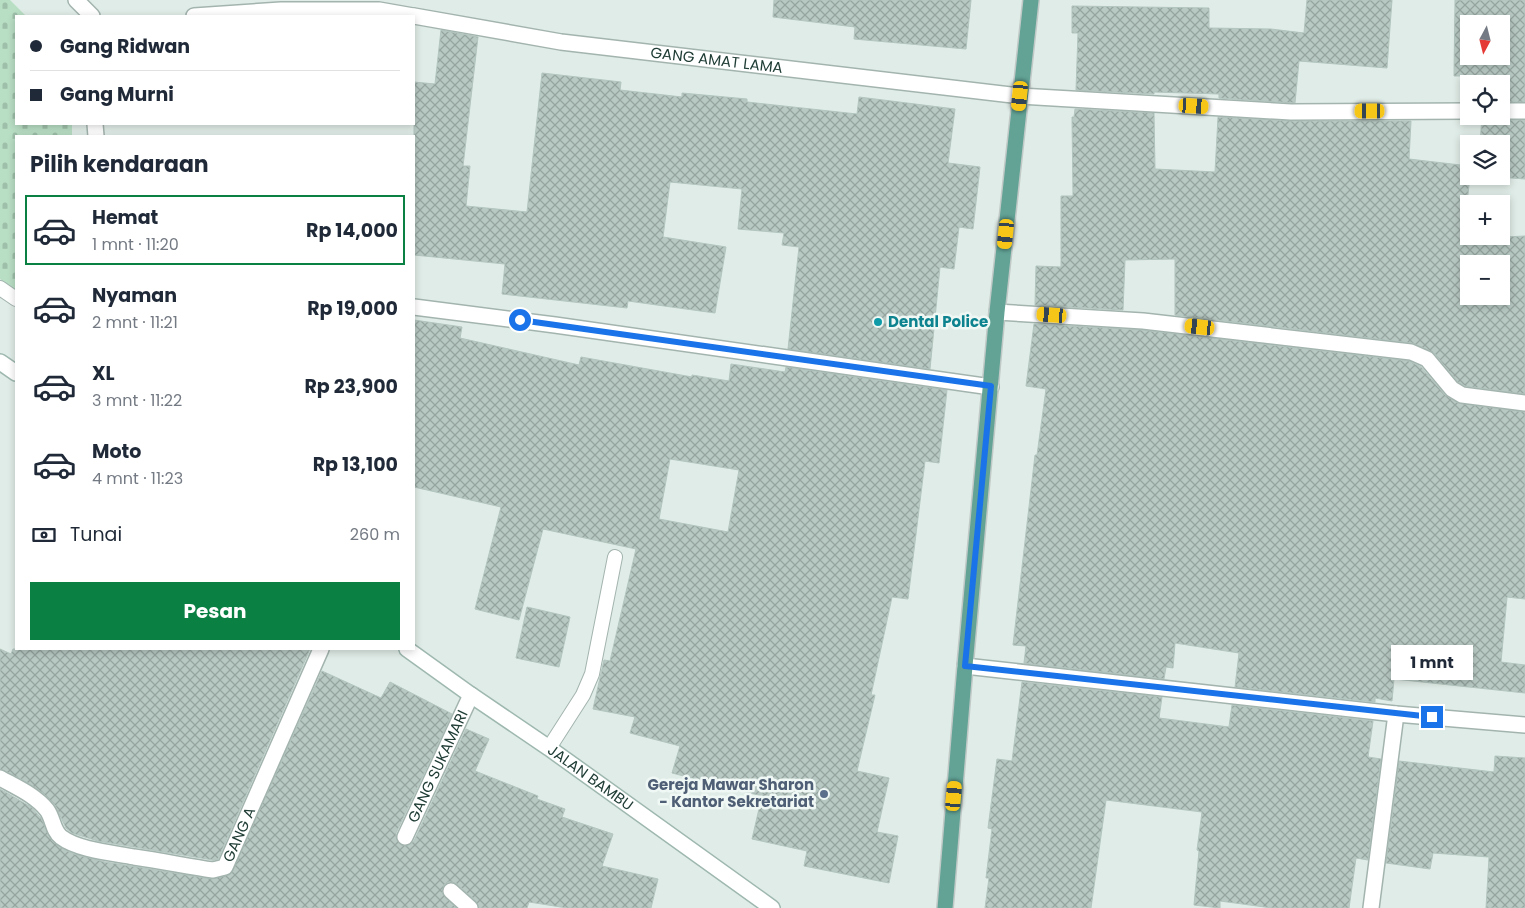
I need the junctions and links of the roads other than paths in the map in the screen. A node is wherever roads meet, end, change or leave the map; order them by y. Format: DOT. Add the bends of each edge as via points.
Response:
graph roads {
  1 [pos="76,0"];
  2 [pos="1030,0"];
  3 [pos="91,15"];
  4 [pos="208,15"];
  5 [pos="407,15"];
  6 [pos="415,16"];
  7 [pos="1020,96"];
  8 [pos="1460,111"];
  9 [pos="1510,111"];
  10 [pos="1525,111"];
  11 [pos="0,288"];
  12 [pos="15,298"];
  13 [pos="415,308"];
  14 [pos="997,312"];
  15 [pos="0,362"];
  16 [pos="15,372"];
  17 [pos="991,386"];
  18 [pos="1525,403"];
  19 [pos="615,558"];
  20 [pos="321,650"];
  21 [pos="408,650"];
  22 [pos="965,666"];
  23 [pos="471,695"];
  24 [pos="1396,714"];
  25 [pos="1525,725"];
  26 [pos="549,748"];
  27 [pos="0,778"];
  28 [pos="405,837"];
  29 [pos="451,891"];
  30 [pos="470,908"];
  31 [pos="772,908"];
  32 [pos="945,908"];
  33 [pos="1370,908"];
  1 -- 3 [label="street"];
  2 -- 7 [label="main road"];
  4 -- 5 [label="street, GANG AMAT LAMA" via="281,10 379,10"];
  6 -- 7 [label="street, GANG AMAT LAMA" via="561,42"];
  7 -- 8 [label="street, GANG AMAT LAMA" via="1291,112"];
  7 -- 14 [label="main road"];
  9 -- 10 [label="street"];
  11 -- 12 [label="lane"];
  13 -- 17 [label="street"];
  14 -- 17 [label="main road"];
  14 -- 18 [label="street" via="1143,321 1412,352 1428,359 1452,389 1462,395"];
  15 -- 16 [label="street"];
  17 -- 22 [label="main road"];
  19 -- 26 [label="lane" via="592,674 583,695"];
  20 -- 27 [label="street, GANG A" via="225,867 213,870 96,850 73,843 61,836 46,809 34,797"];
  21 -- 23 [label="street, JALAN BAMBU"];
  22 -- 24 [label="street"];
  22 -- 32 [label="main road"];
  23 -- 26 [label="street, JALAN BAMBU"];
  23 -- 28 [label="street, GANG SUKAMARI"];
  24 -- 25 [label="street"];
  24 -- 33 [label="street"];
  26 -- 31 [label="street, JALAN BAMBU"];
  29 -- 30 [label="street"];
}
